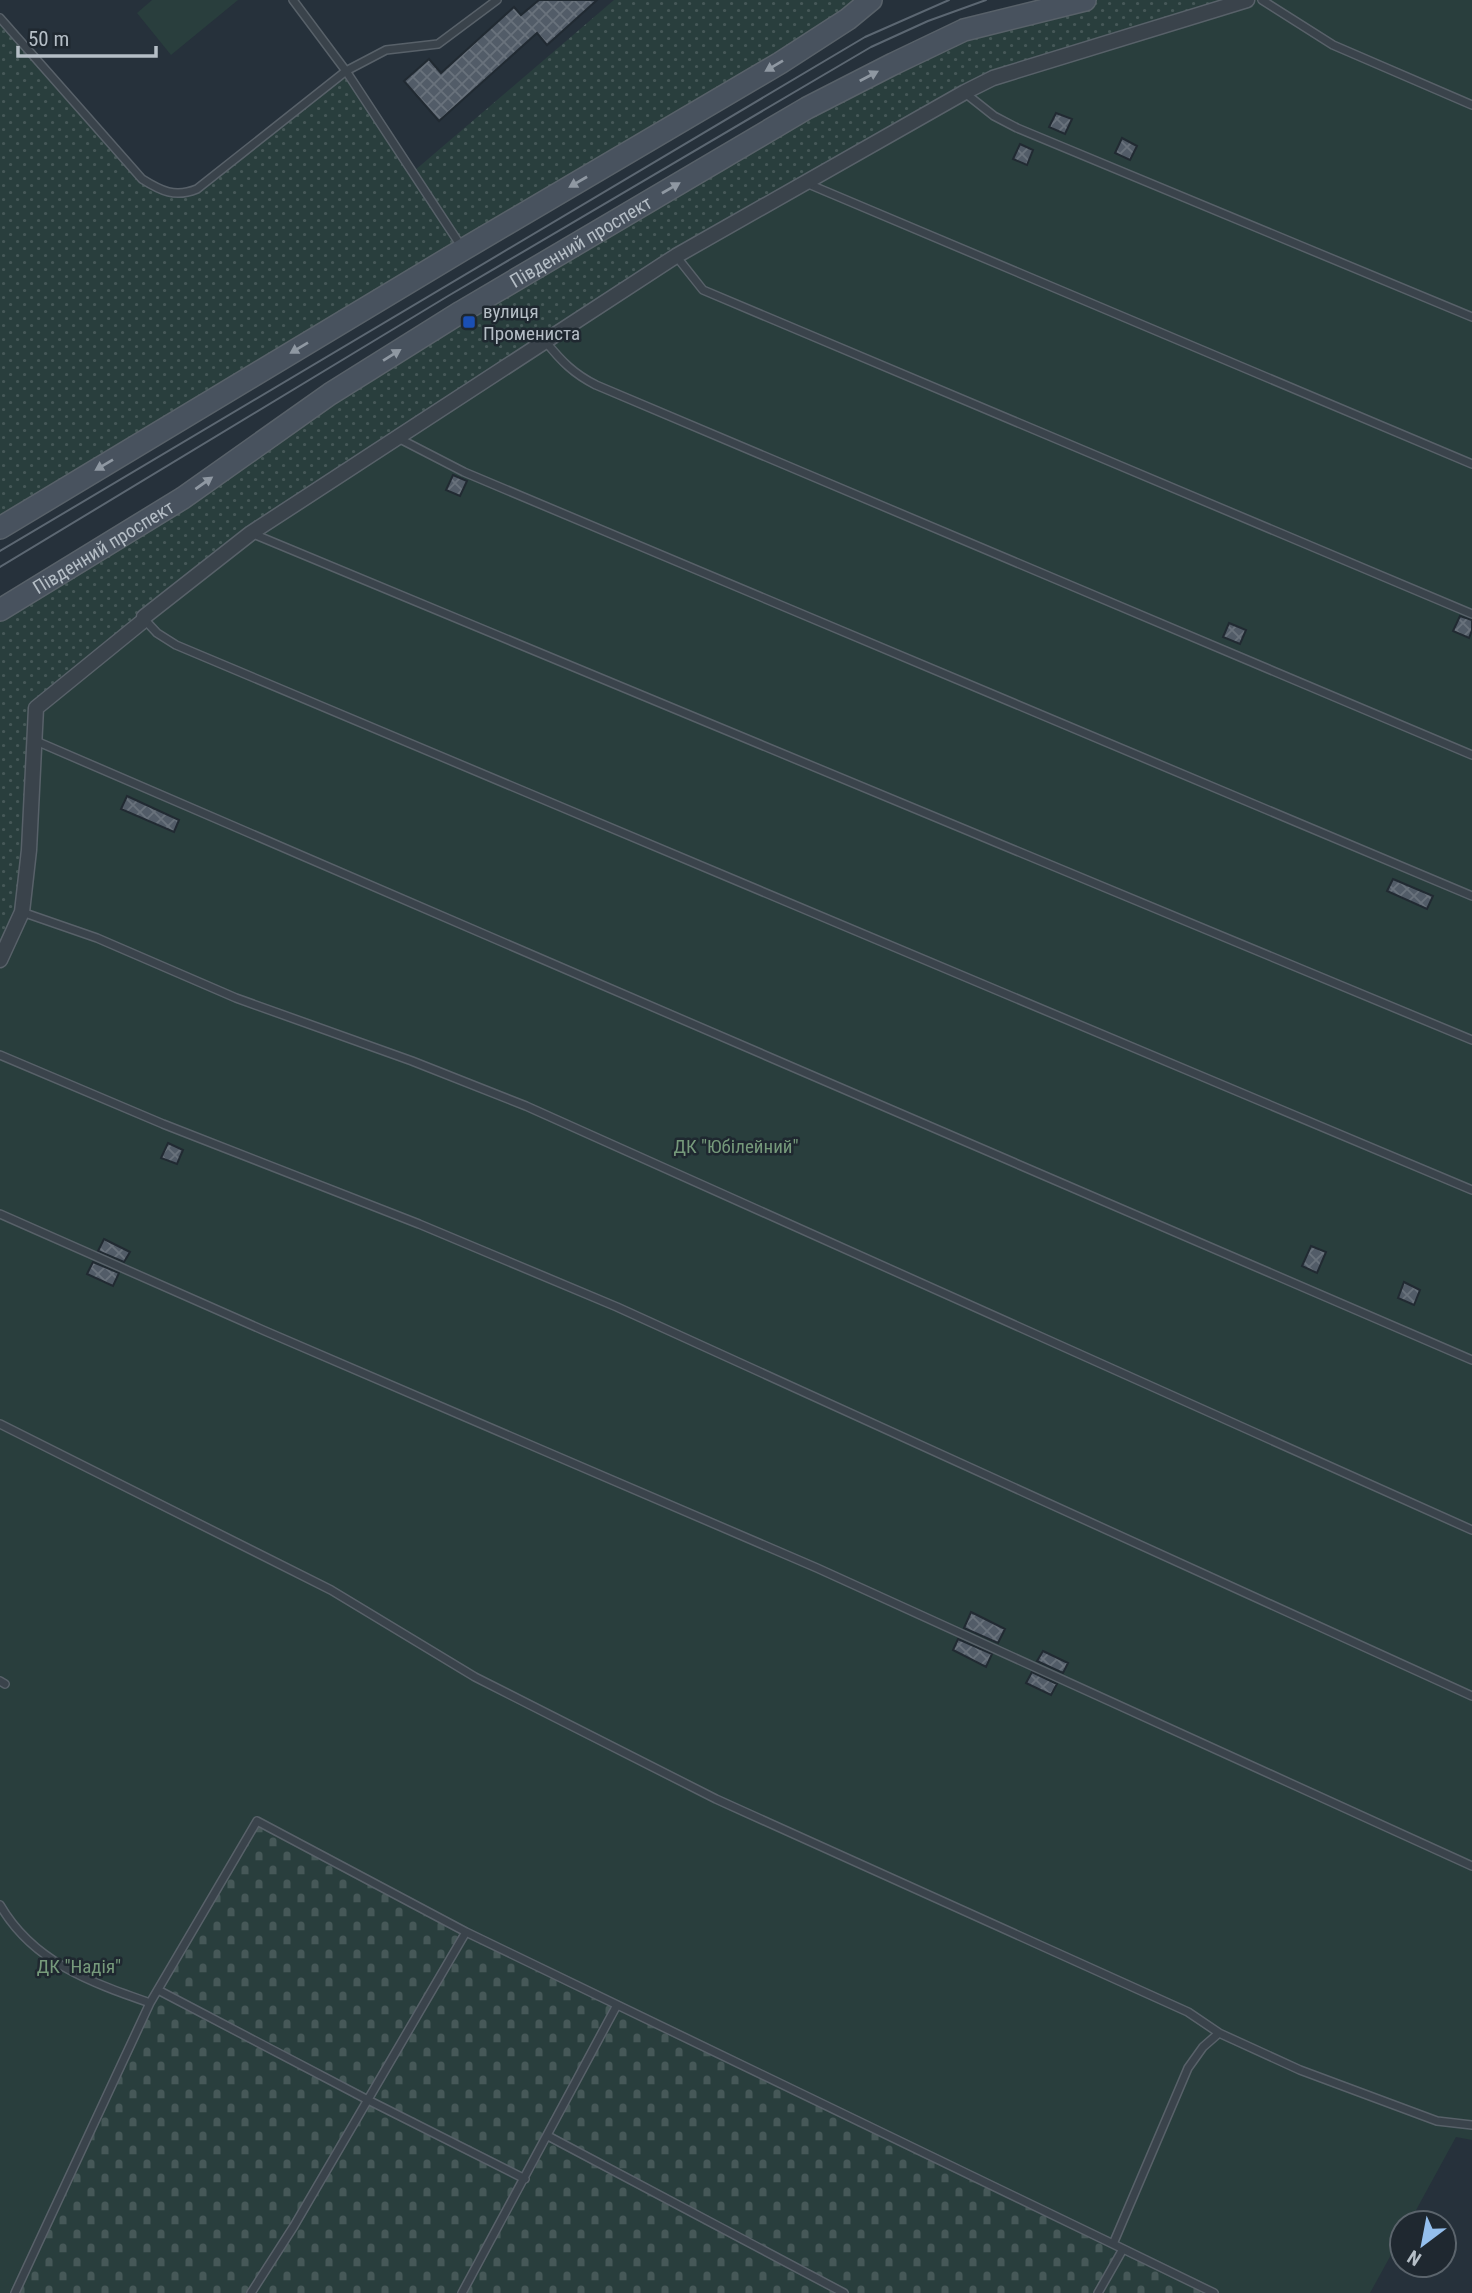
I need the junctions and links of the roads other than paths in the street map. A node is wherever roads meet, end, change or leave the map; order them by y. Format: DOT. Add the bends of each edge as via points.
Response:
graph roads {
  1 [pos="293,0"];
  2 [pos="497,0"];
  3 [pos="871,0"];
  4 [pos="1085,0"];
  5 [pos="1247,0"];
  6 [pos="1262,0"];
  7 [pos="0,18"];
  8 [pos="346,71"];
  9 [pos="965,92"];
  10 [pos="1472,105"];
  11 [pos="806,183"];
  12 [pos="464,249"];
  13 [pos="676,256"];
  14 [pos="1472,317"];
  15 [pos="546,342"];
  16 [pos="398,438"];
  17 [pos="1472,464"];
  18 [pos="0,528"];
  19 [pos="251,533"];
  20 [pos="0,610"];
  21 [pos="1472,614"];
  22 [pos="144,619"];
  23 [pos="36,741"];
  24 [pos="1472,755"];
  25 [pos="1472,896"];
  26 [pos="22,912"];
  27 [pos="0,960"];
  28 [pos="1472,1040"];
  29 [pos="0,1055"];
  30 [pos="1472,1190"];
  31 [pos="0,1214"];
  32 [pos="1472,1360"];
  33 [pos="0,1423"];
  34 [pos="1472,1531"];
  35 [pos="1472,1696"];
  36 [pos="1472,1867"];
  37 [pos="0,1905"];
  38 [pos="467,1932"];
  39 [pos="158,1990"];
  40 [pos="150,2003"];
  41 [pos="617,2005"];
  42 [pos="1219,2033"];
  43 [pos="368,2101"];
  44 [pos="1472,2125"];
  45 [pos="548,2136"];
  46 [pos="525,2179"];
  47 [pos="1113,2244"];
  48 [pos="1123,2249"];
  49 [pos="15,2293"];
  50 [pos="251,2293"];
  51 [pos="463,2293"];
  52 [pos="844,2293"];
  53 [pos="1098,2293"];
  54 [pos="1214,2293"];
  1 -- 8 [label="lane"];
  2 -- 8 [label="lane" via="438,44 386,50"];
  3 -- 12 [label="main road, one-way" via="780,63"];
  20 -- 4 [label="main road, Південний проспект, one-way" via="183,498 330,394 461,312 807,108 964,30"];
  5 -- 9 [label="street" via="993,78"];
  6 -- 10 [label="lane" via="1333,45"];
  7 -- 8 [label="lane" via="142,180 173,194 197,189"];
  8 -- 12 [label="lane"];
  9 -- 11 [label="street"];
  9 -- 14 [label="lane" via="994,117 1017,128"];
  11 -- 13 [label="street"];
  11 -- 17 [label="lane"];
  12 -- 18 [label="main road, one-way"];
  13 -- 15 [label="street"];
  13 -- 21 [label="lane" via="703,290"];
  15 -- 16 [label="street"];
  15 -- 24 [label="lane" via="577,376 596,385"];
  16 -- 19 [label="street"];
  16 -- 25 [label="lane" via="464,472"];
  19 -- 22 [label="street"];
  19 -- 28 [label="lane"];
  22 -- 23 [label="street" via="36,708"];
  22 -- 30 [label="lane" via="176,645"];
  23 -- 26 [label="street"];
  23 -- 32 [label="lane"];
  26 -- 27 [label="street"];
  26 -- 34 [label="lane" via="526,1106"];
  29 -- 35 [label="lane" via="617,1307"];
  31 -- 36 [label="lane" via="817,1568"];
  33 -- 42 [label="lane" via="331,1590 475,1677 668,1775 1188,2012"];
  37 -- 40 [label="lane" via="17,1931 40,1953 68,1970"];
  38 -- 39 [label="lane" via="257,1821"];
  38 -- 41 [label="lane"];
  38 -- 43 [label="lane"];
  39 -- 40 [label="lane"];
  39 -- 43 [label="lane"];
  40 -- 49 [label="lane"];
  41 -- 45 [label="lane"];
  41 -- 47 [label="lane"];
  42 -- 44 [label="lane" via="1300,2070 1425,2117"];
  42 -- 47 [label="lane" via="1188,2068"];
  43 -- 46 [label="lane"];
  43 -- 50 [label="lane"];
  45 -- 46 [label="lane"];
  45 -- 52 [label="lane"];
  46 -- 51 [label="lane"];
  47 -- 48 [label="lane"];
  48 -- 53 [label="lane"];
  48 -- 54 [label="lane"];
}
